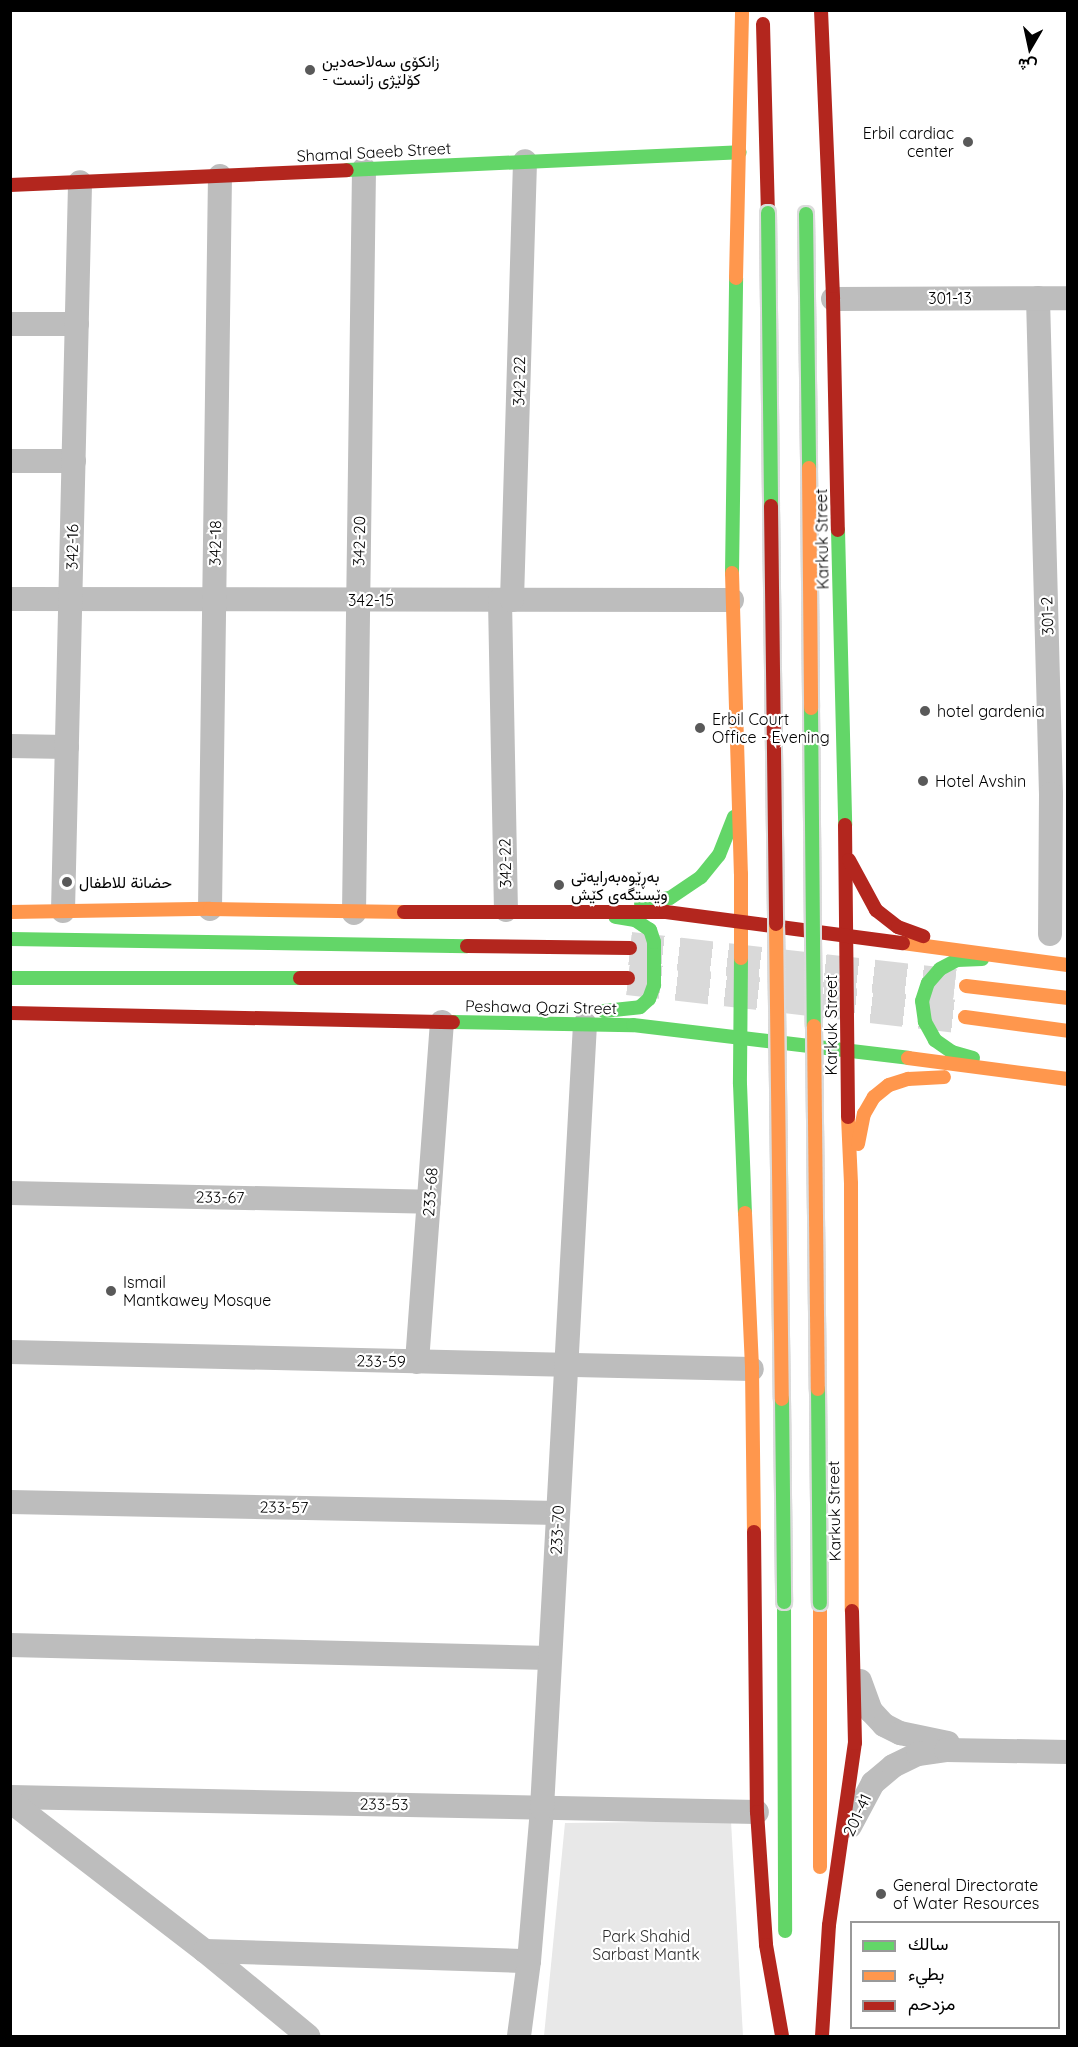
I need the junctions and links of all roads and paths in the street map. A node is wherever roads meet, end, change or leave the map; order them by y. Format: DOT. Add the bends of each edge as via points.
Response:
graph roads {
  1 [pos="742,10"];
  2 [pos="763,10"];
  3 [pos="812,10"];
  4 [pos="821,10"];
  5 [pos="810,88"];
  6 [pos="740,152"];
  7 [pos="525,161"];
  8 [pos="364,169"];
  9 [pos="220,176"];
  10 [pos="80,182"];
  11 [pos="10,185"];
  12 [pos="806,208"];
  13 [pos="833,298"];
  14 [pos="1038,298"];
  15 [pos="1068,298"];
  16 [pos="10,324"];
  17 [pos="77,324"];
  18 [pos="10,461"];
  19 [pos="74,461"];
  20 [pos="10,599"];
  21 [pos="70,600"];
  22 [pos="214,600"];
  23 [pos="358,600"];
  24 [pos="506,600"];
  25 [pos="732,600"];
  26 [pos="1058,650"];
  27 [pos="844,745"];
  28 [pos="10,746"];
  29 [pos="67,747"];
  30 [pos="737,752"];
  31 [pos="1059,795"];
  32 [pos="738,800"];
  33 [pos="846,853"];
  34 [pos="210,909"];
  35 [pos="506,909"];
  36 [pos="560,910"];
  37 [pos="596,910"];
  38 [pos="63,911"];
  39 [pos="10,912"];
  40 [pos="354,913"];
  41 [pos="745,926"];
  42 [pos="831,933"];
  43 [pos="1050,934"];
  44 [pos="847,935"];
  45 [pos="10,939"];
  46 [pos="909,943"];
  47 [pos="630,948"];
  48 [pos="982,952"];
  49 [pos="856,954"];
  50 [pos="1049,962"];
  51 [pos="1068,965"];
  52 [pos="10,978"];
  53 [pos="628,978"];
  54 [pos="794,986"];
  55 [pos="966,986"];
  56 [pos="1068,998"];
  57 [pos="10,1013"];
  58 [pos="965,1017"];
  59 [pos="730,1018"];
  60 [pos="823,1021"];
  61 [pos="453,1022"];
  62 [pos="585,1024"];
  63 [pos="673,1028"];
  64 [pos="1068,1030"];
  65 [pos="740,1036"];
  66 [pos="848,1036"];
  67 [pos="759,1038"];
  68 [pos="832,1049"];
  69 [pos="848,1051"];
  70 [pos="901,1058"];
  71 [pos="1027,1075"];
  72 [pos="1068,1079"];
  73 [pos="740,1084"];
  74 [pos="848,1120"];
  75 [pos="851,1184"];
  76 [pos="10,1193"];
  77 [pos="429,1202"];
  78 [pos="745,1203"];
  79 [pos="849,1249"];
  80 [pos="10,1352"];
  81 [pos="417,1362"];
  82 [pos="567,1365"];
  83 [pos="752,1369"];
  84 [pos="10,1502"];
  85 [pos="558,1513"];
  86 [pos="10,1645"];
  87 [pos="853,1657"];
  88 [pos="550,1658"];
  89 [pos="989,1749"];
  90 [pos="1068,1752"];
  91 [pos="10,1799"];
  92 [pos="542,1808"];
  93 [pos="757,1812"];
  94 [pos="837,1863"];
  95 [pos="785,1943"];
  96 [pos="205,1951"];
  97 [pos="529,1961"];
  98 [pos="786,1978"];
  99 [pos="308,2037"];
  100 [pos="519,2037"];
  101 [pos="784,2037"];
  102 [pos="821,2037"];
  1 -- 6 [label="main road"];
  2 -- 95 [label="main road, bridge"];
  3 -- 5 [label="main road"];
  4 -- 13 [label="main road, Karkuk Street"];
  6 -- 7 [label="main road, Shamal Saeeb Street"];
  6 -- 25 [label="main road"];
  7 -- 8 [label="main road, Shamal Saeeb Street"];
  7 -- 24 [label="street, 342-22"];
  8 -- 9 [label="main road, Shamal Saeeb Street"];
  8 -- 23 [label="street, 342-20"];
  9 -- 10 [label="main road, Shamal Saeeb Street"];
  9 -- 22 [label="street, 342-18"];
  10 -- 11 [label="main road, Shamal Saeeb Street"];
  10 -- 17 [label="street, 342-16"];
  12 -- 102 [label="main road, Karkuk Street, bridge"];
  13 -- 14 [label="street, 301-13"];
  13 -- 27 [label="main road, Karkuk Street"];
  14 -- 15 [label="street, 301-13"];
  14 -- 26 [label="street, 301-2"];
  16 -- 17 [label="street"];
  17 -- 19 [label="street, 342-16"];
  18 -- 19 [label="street"];
  19 -- 21 [label="street, 342-16"];
  20 -- 21 [label="street, 342-15"];
  21 -- 22 [label="street, 342-15"];
  21 -- 29 [label="street, 342-16"];
  22 -- 23 [label="street, 342-15"];
  22 -- 34 [label="street, 342-18"];
  23 -- 24 [label="street, 342-15"];
  23 -- 40 [label="street, 342-20"];
  24 -- 25 [label="street, 342-15"];
  24 -- 35 [label="street, 342-22"];
  25 -- 30 [label="main road"];
  26 -- 31 [label="street, 301-2"];
  27 -- 30 [label="main road" via="843,772 834,797 821,813 797,822 771,819 758,810 739,776"];
  27 -- 33 [label="main road, Karkuk Street"];
  28 -- 29 [label="street"];
  29 -- 38 [label="street, 342-16"];
  30 -- 32 [label="main road"];
  31 -- 43 [label="street, 301-2"];
  32 -- 37 [label="main road" via="719,855 689,888 670,898"];
  32 -- 41 [label="main road"];
  33 -- 42 [label="main road" via="840,907"];
  33 -- 44 [label="main road, Karkuk Street"];
  33 -- 48 [label="main road" via="876,910 889,920 910,932"];
  34 -- 38 [label="main road"];
  34 -- 40 [label="main road"];
  35 -- 36 [label="main road"];
  35 -- 40 [label="main road"];
  36 -- 37 [label="main road"];
  36 -- 61 [label="main road" via="635,920 647,927 653,938 654,985 647,1002 632,1011"];
  37 -- 41 [label="main road" via="666,912"];
  38 -- 39 [label="main road"];
  41 -- 42 [label="main road"];
  41 -- 54 [label="main road"];
  41 -- 59 [label="main road"];
  42 -- 44 [label="main road"];
  42 -- 54 [label="main road"];
  44 -- 46 [label="main road"];
  44 -- 49 [label="main road, Karkuk Street"];
  45 -- 47 [label="main road"];
  46 -- 48 [label="main road"];
  46 -- 49 [label="main road"];
  48 -- 50 [label="main road"];
  49 -- 54 [label="main road"];
  49 -- 66 [label="main road, Karkuk Street"];
  50 -- 51 [label="main road"];
  50 -- 71 [label="main road" via="957,960 934,975 922,1001 924,1022 943,1047"];
  52 -- 53 [label="main road, Peshawa Qazi Street"];
  54 -- 59 [label="main road"];
  54 -- 60 [label="main road"];
  54 -- 67 [label="main road"];
  55 -- 56 [label="main road"];
  57 -- 61 [label="main road, Peshawa Qazi Street"];
  58 -- 64 [label="main road"];
  59 -- 63 [label="main road"];
  59 -- 65 [label="main road"];
  60 -- 66 [label="main road"];
  60 -- 68 [label="main road"];
  61 -- 62 [label="main road, Peshawa Qazi Street"];
  61 -- 77 [label="street, 233-68"];
  62 -- 63 [label="main road, Peshawa Qazi Street"];
  62 -- 82 [label="street, 233-70"];
  63 -- 65 [label="main road, Peshawa Qazi Street"];
  63 -- 73 [label="main road" via="709,1038 726,1052"];
  65 -- 67 [label="main road, Peshawa Qazi Street"];
  65 -- 73 [label="main road"];
  66 -- 69 [label="main road, Karkuk Street"];
  66 -- 70 [label="main road"];
  67 -- 68 [label="main road, Peshawa Qazi Street"];
  67 -- 73 [label="main road"];
  68 -- 69 [label="main road, Peshawa Qazi Street"];
  68 -- 74 [label="main road"];
  69 -- 70 [label="main road, Peshawa Qazi Street"];
  69 -- 74 [label="main road, Karkuk Street"];
  70 -- 71 [label="main road, Peshawa Qazi Street"];
  71 -- 72 [label="main road, Peshawa Qazi Street"];
  71 -- 75 [label="main road" via="908,1079 889,1085 864,1114"];
  73 -- 78 [label="main road"];
  74 -- 75 [label="main road, Karkuk Street"];
  75 -- 79 [label="main road, Karkuk Street"];
  76 -- 77 [label="street, 233-67"];
  77 -- 81 [label="street, 233-68"];
  78 -- 79 [label="main road" via="748,1186 760,1166 794,1152 817,1157 835,1172 844,1194"];
  78 -- 83 [label="main road"];
  79 -- 87 [label="main road, Karkuk Street"];
  80 -- 81 [label="street, 233-59"];
  81 -- 82 [label="street, 233-59"];
  82 -- 83 [label="street, 233-59"];
  82 -- 85 [label="street, 233-70"];
  83 -- 93 [label="main road"];
  84 -- 85 [label="street, 233-57"];
  85 -- 88 [label="street, 233-70"];
  86 -- 88 [label="street"];
  87 -- 89 [label="street, 201-41" via="867,1702 884,1725 908,1735"];
  87 -- 94 [label="main road, Karkuk Street" via="855,1743"];
  88 -- 92 [label="street, 233-70"];
  89 -- 90 [label="street, 201-41"];
  89 -- 94 [label="street, 201-41" via="918,1754 884,1773 858,1807"];
  91 -- 92 [label="street, 233-53"];
  91 -- 96 [label="street"];
  92 -- 93 [label="street, 233-53"];
  92 -- 97 [label="street, 233-70"];
  93 -- 101 [label="main road" via="766,1945"];
  94 -- 102 [label="main road, Karkuk Street"];
  96 -- 97 [label="street"];
  96 -- 99 [label="street"];
  97 -- 100 [label="street, 233-70"];
  98 -- 101 [label="main road"];
}
